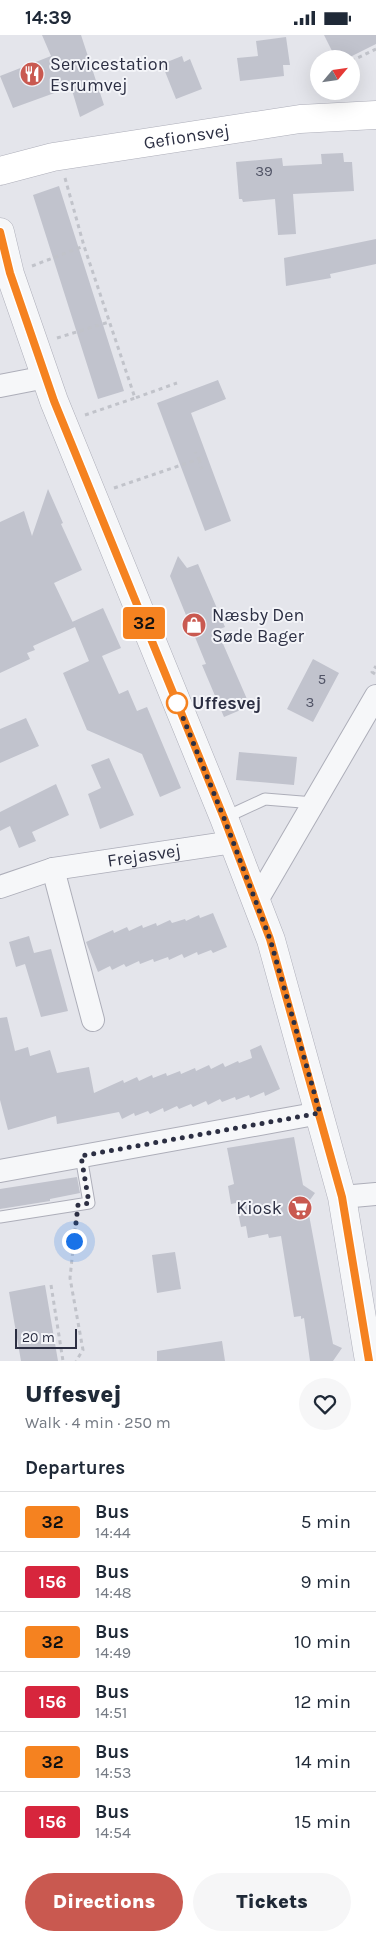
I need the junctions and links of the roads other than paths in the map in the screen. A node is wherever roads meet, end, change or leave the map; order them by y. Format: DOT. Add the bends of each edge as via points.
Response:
graph roads {
  1 [pos="376,115"];
  2 [pos="0,171"];
  3 [pos="0,232"];
  4 [pos="46,377"];
  5 [pos="0,387"];
  6 [pos="376,697"];
  7 [pos="314,803"];
  8 [pos="228,830"];
  9 [pos="53,869"];
  10 [pos="0,887"];
  11 [pos="256,902"];
  12 [pos="93,1020"];
  13 [pos="320,1113"];
  14 [pos="81,1156"];
  15 [pos="0,1171"];
  16 [pos="376,1195"];
  17 [pos="342,1197"];
  18 [pos="0,1217"];
  19 [pos="369,1361"];
  1 -- 2 [label="main road, Gefionsvej" via="300,119 58,156"];
  3 -- 4 [label="street" via="10,273"];
  4 -- 5 [label="street"];
  4 -- 8 [label="street"];
  6 -- 7 [label="street"];
  7 -- 8 [label="lane" via="265,799"];
  7 -- 11 [label="street"];
  8 -- 9 [label="street, Frejasvej"];
  8 -- 11 [label="street"];
  9 -- 10 [label="street, Frejasvej"];
  9 -- 12 [label="street"];
  11 -- 13 [label="street" via="270,939"];
  13 -- 14 [label="street"];
  13 -- 17 [label="street"];
  14 -- 15 [label="street"];
  14 -- 18 [label="lane" via="89,1203"];
  16 -- 17 [label="street"];
  17 -- 19 [label="street"];
}
